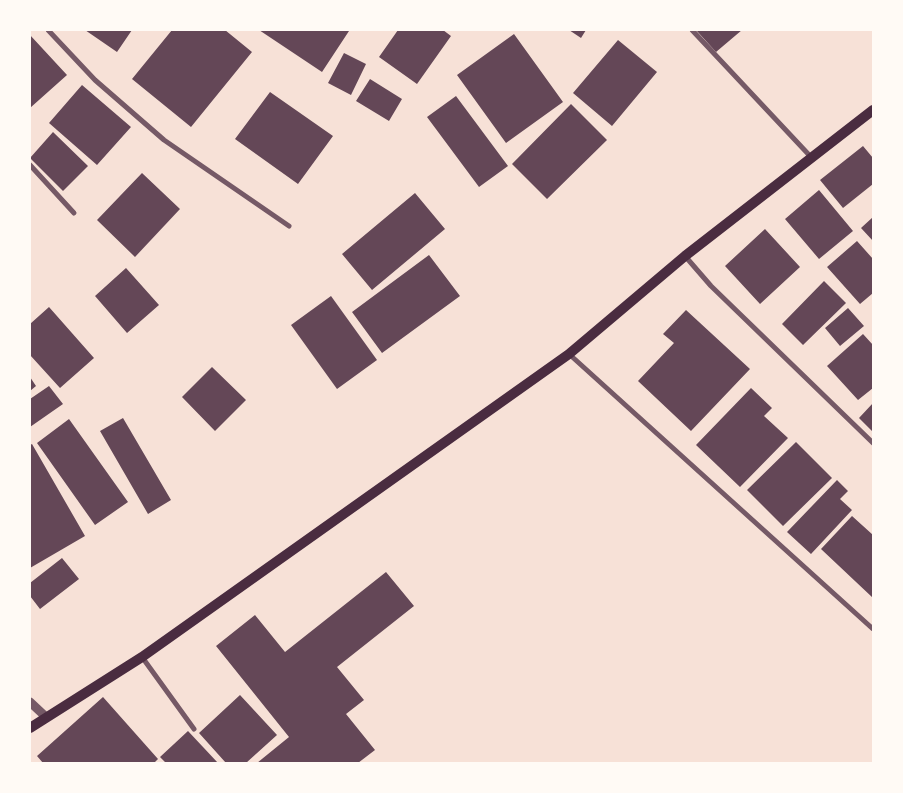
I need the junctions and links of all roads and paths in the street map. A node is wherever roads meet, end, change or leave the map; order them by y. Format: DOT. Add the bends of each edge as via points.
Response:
graph roads {
  1 [pos="48,30"];
  2 [pos="692,30"];
  3 [pos="873,110"];
  4 [pos="811,157"];
  5 [pos="30,165"];
  6 [pos="74,212"];
  7 [pos="289,226"];
  8 [pos="685,256"];
  9 [pos="569,354"];
  10 [pos="873,443"];
  11 [pos="873,629"];
  12 [pos="142,657"];
  13 [pos="32,703"];
  14 [pos="46,717"];
  15 [pos="30,728"];
  16 [pos="194,729"];
  1 -- 7 [label="street" via="95,80 164,140"];
  2 -- 4 [label="street"];
  3 -- 4 [label="main road"];
  4 -- 8 [label="main road"];
  5 -- 6 [label="street"];
  8 -- 9 [label="main road"];
  8 -- 10 [label="street" via="711,286"];
  9 -- 11 [label="street"];
  9 -- 12 [label="main road"];
  12 -- 14 [label="main road"];
  12 -- 16 [label="street"];
  13 -- 14 [label="street"];
  14 -- 15 [label="main road"];
}
